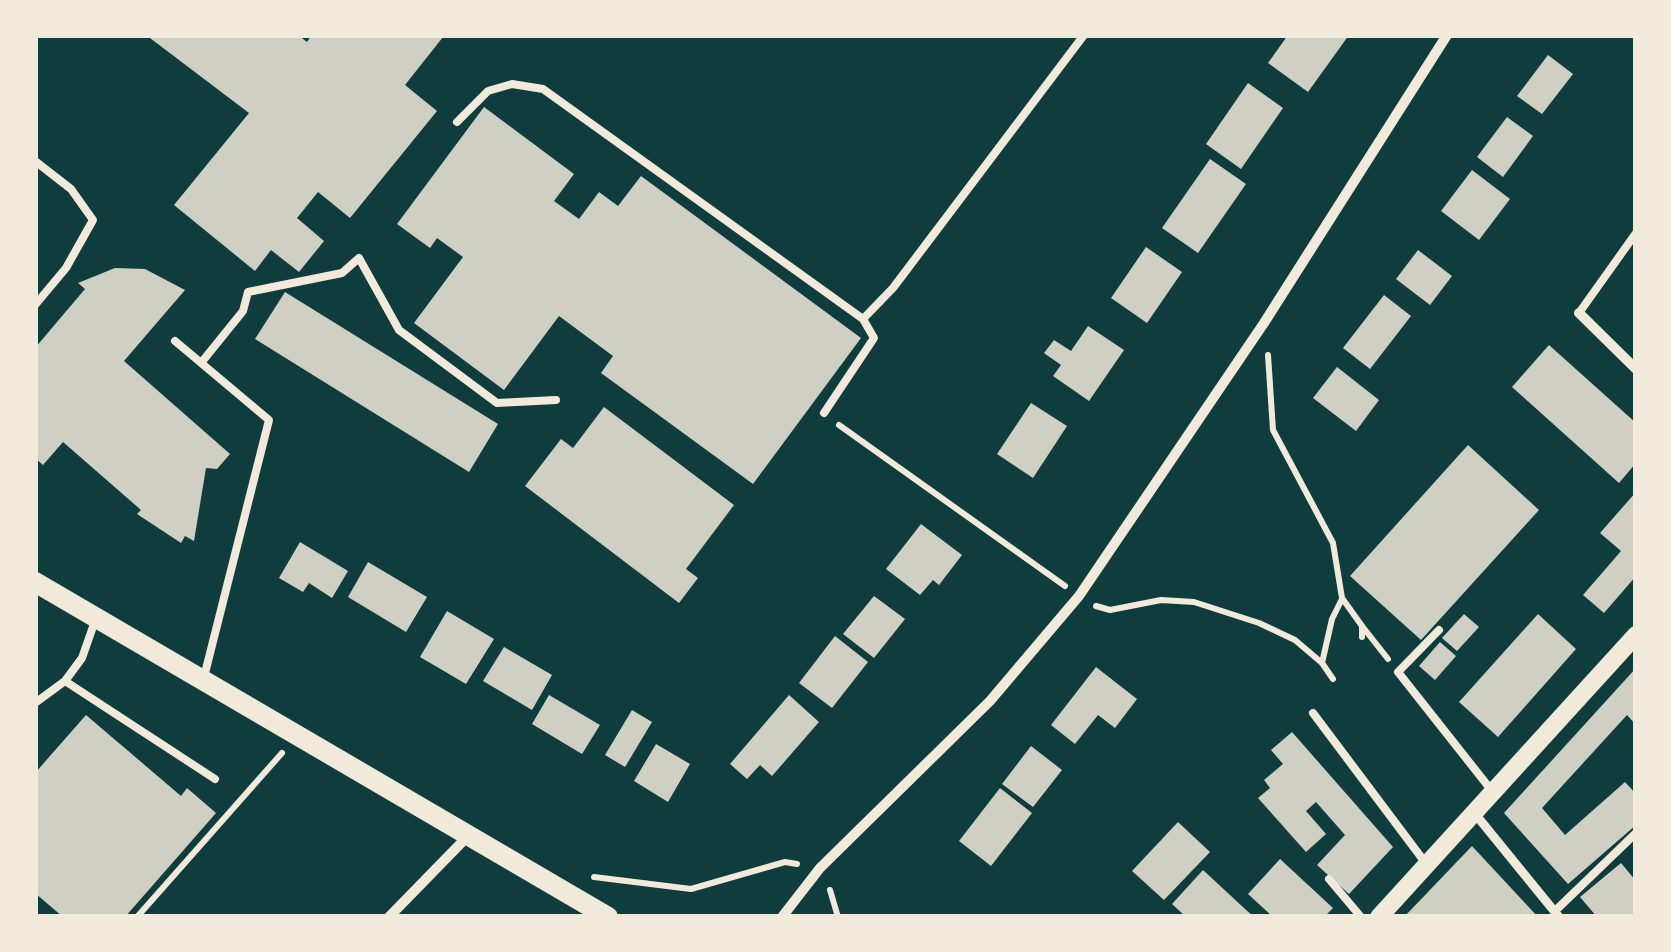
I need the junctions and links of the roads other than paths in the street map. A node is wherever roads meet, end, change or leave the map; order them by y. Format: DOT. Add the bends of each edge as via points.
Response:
graph roads {
  1 [pos="1084,35"];
  2 [pos="1447,35"];
  3 [pos="457,122"];
  4 [pos="35,160"];
  5 [pos="1636,233"];
  6 [pos="35,304"];
  7 [pos="1579,313"];
  8 [pos="863,318"];
  9 [pos="176,341"];
  10 [pos="201,363"];
  11 [pos="1636,369"];
  12 [pos="556,400"];
  13 [pos="824,413"];
  14 [pos="35,582"];
  15 [pos="96,618"];
  16 [pos="1438,630"];
  17 [pos="1636,636"];
  18 [pos="66,681"];
  19 [pos="203,681"];
  20 [pos="36,701"];
  21 [pos="1313,713"];
  22 [pos="215,778"];
  23 [pos="1495,795"];
  24 [pos="1476,815"];
  25 [pos="1636,833"];
  26 [pos="466,838"];
  27 [pos="1427,865"];
  28 [pos="1329,879"];
  29 [pos="1557,914"];
  30 [pos="389,917"];
  31 [pos="608,917"];
  32 [pos="782,917"];
  33 [pos="1361,917"];
  34 [pos="1379,917"];
  1 -- 8 [label="lane" via="893,288"];
  2 -- 32 [label="street" via="1079,596 990,701 820,868"];
  3 -- 8 [label="lane" via="488,91 512,84 543,89"];
  4 -- 6 [label="lane" via="72,189 93,220 66,268"];
  5 -- 7 [label="lane"];
  7 -- 11 [label="street"];
  8 -- 13 [label="lane" via="874,338"];
  9 -- 10 [label="lane"];
  10 -- 12 [label="lane" via="243,310 248,292 342,273 359,258 399,330 497,403"];
  10 -- 19 [label="lane" via="269,420"];
  14 -- 15 [label="main road"];
  15 -- 18 [label="lane"];
  15 -- 19 [label="main road"];
  16 -- 23 [label="lane" via="1398,672"];
  17 -- 23 [label="street"];
  18 -- 20 [label="lane"];
  18 -- 22 [label="lane"];
  19 -- 26 [label="main road"];
  21 -- 27 [label="lane"];
  23 -- 24 [label="street"];
  24 -- 27 [label="street"];
  24 -- 29 [label="street"];
  25 -- 29 [label="lane"];
  26 -- 30 [label="street"];
  26 -- 31 [label="main road"];
  27 -- 34 [label="street"];
  28 -- 33 [label="lane"];
}
